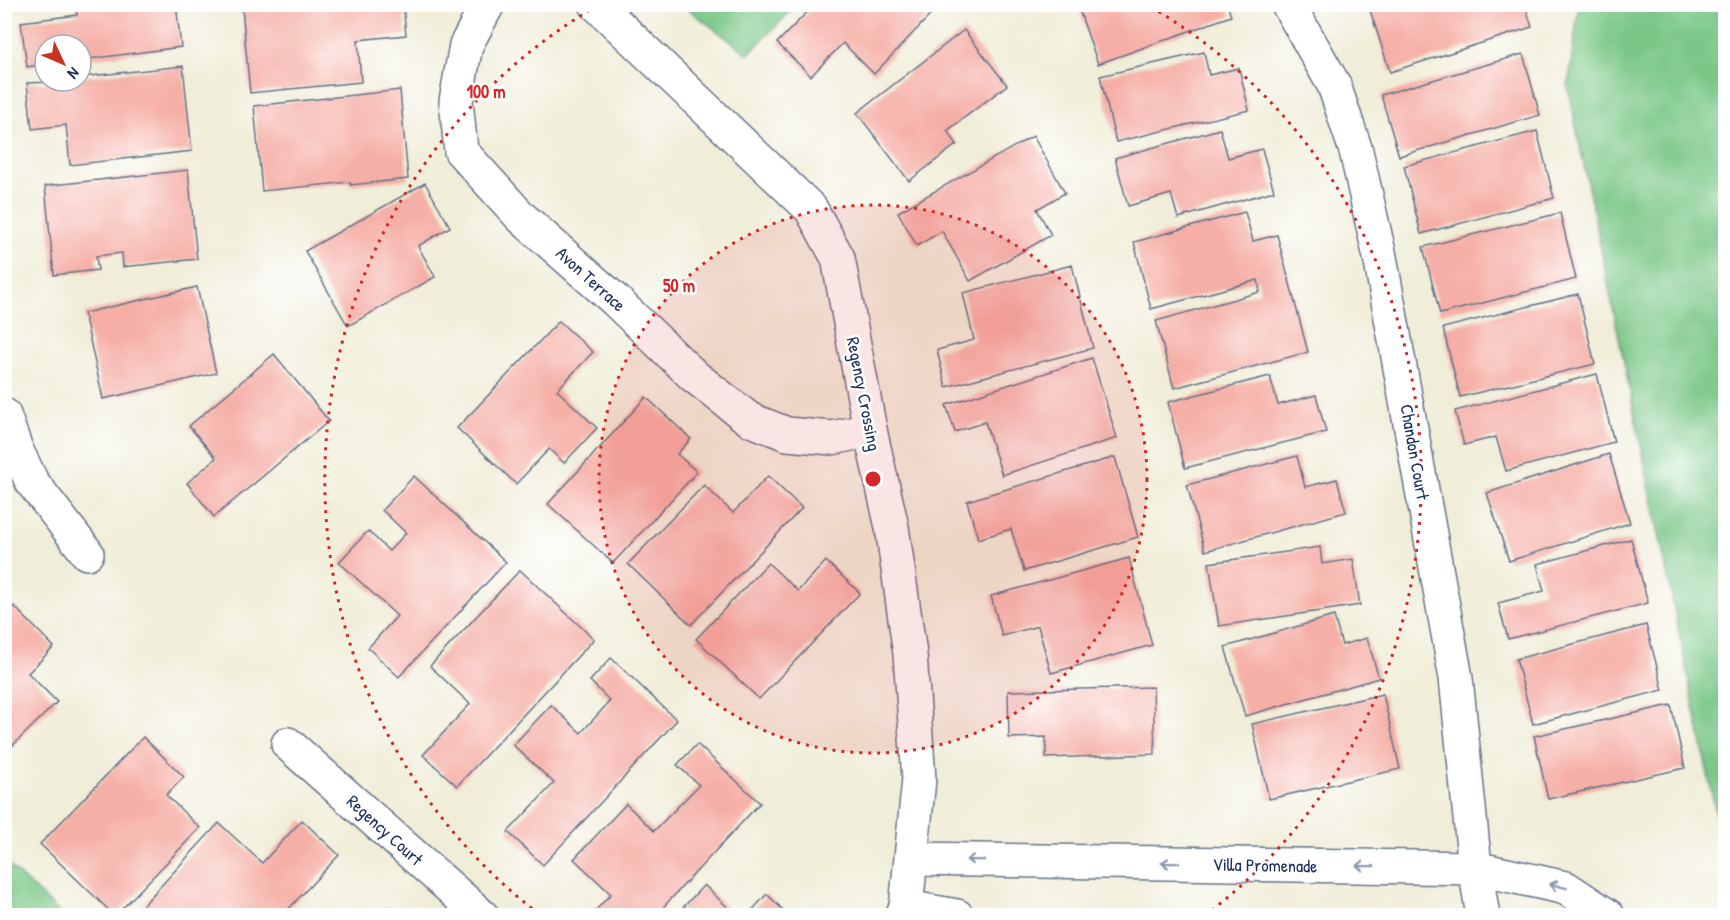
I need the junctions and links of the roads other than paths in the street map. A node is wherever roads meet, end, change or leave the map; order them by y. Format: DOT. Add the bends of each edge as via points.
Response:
graph roads {
  1 [pos="488,4"];
  2 [pos="596,4"];
  3 [pos="1288,4"];
  4 [pos="4,415"];
  5 [pos="870,430"];
  6 [pos="87,553"];
  7 [pos="288,744"];
  8 [pos="912,859"];
  9 [pos="1475,868"];
  10 [pos="904,911"];
  11 [pos="482,915"];
  12 [pos="957,915"];
  13 [pos="1483,915"];
  14 [pos="1608,915"];
  1 -- 5 [label="street, Avon Terrace" via="466,45 456,101 461,151 483,176 521,217 694,376 749,419 787,434 832,438"];
  2 -- 5 [label="street, Regency Crossing" via="811,209 838,258"];
  3 -- 9 [label="street, Chandon Court" via="1334,86 1356,151 1380,257 1456,678"];
  4 -- 6 [label="street" via="32,482"];
  5 -- 8 [label="street, Regency Crossing" via="892,527 910,654 919,779"];
  7 -- 11 [label="street, Regency Court"];
  9 -- 8 [label="street, Villa Promenade, one-way"];
  8 -- 10 [label="street, Regency Crossing"];
  9 -- 13 [label="street, Chandon Court"];
  14 -- 9 [label="street, Villa Promenade, one-way" via="1566,888"];
  10 -- 12 [label="street"];
}
